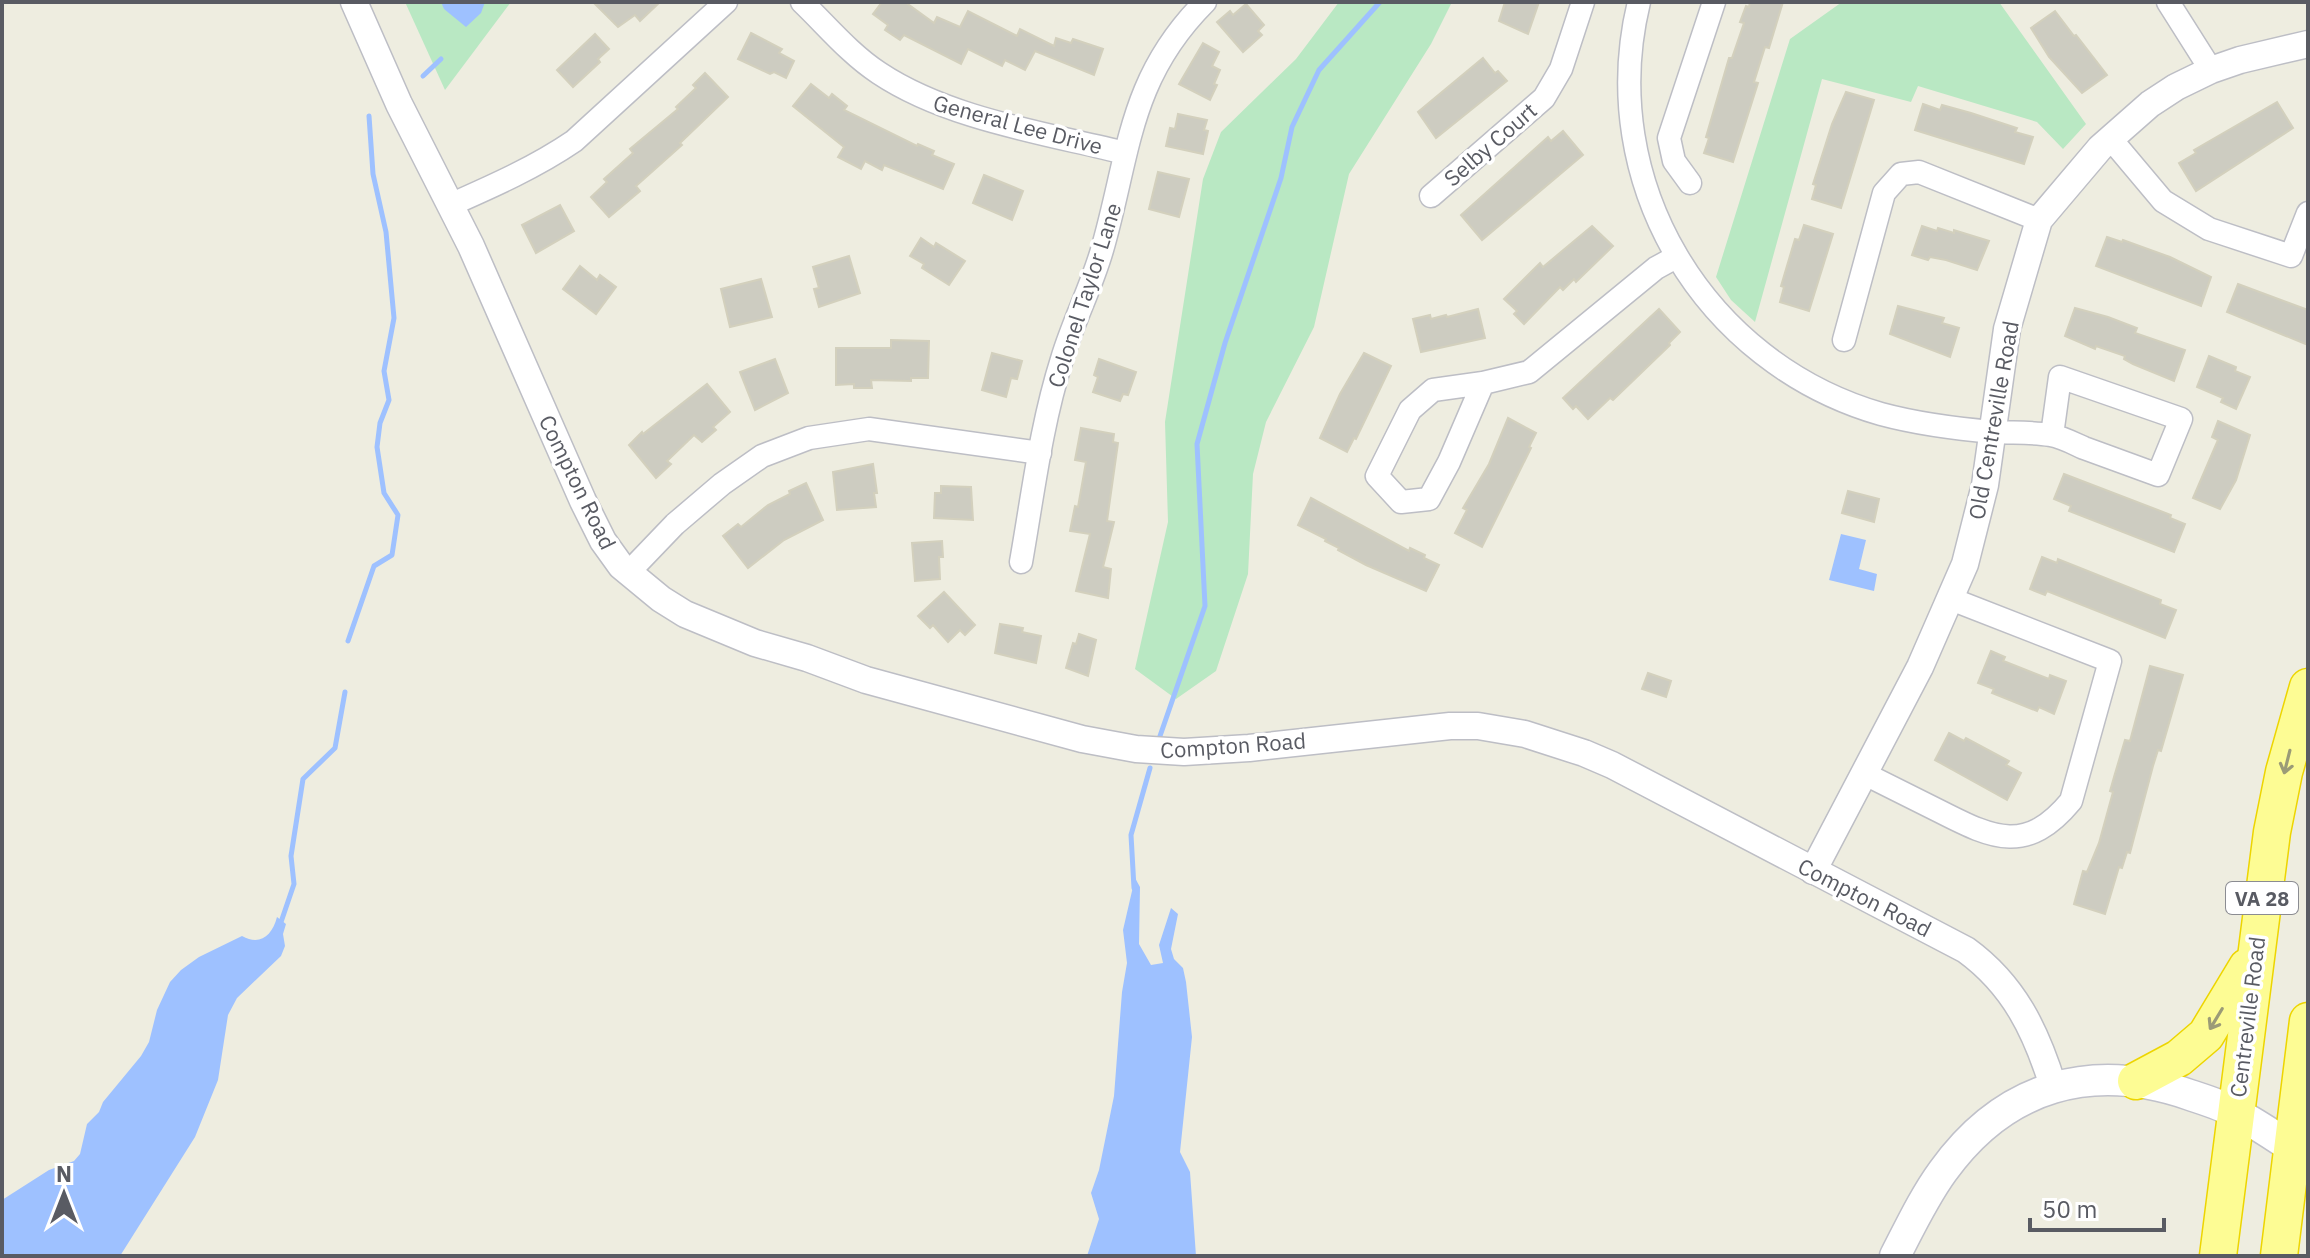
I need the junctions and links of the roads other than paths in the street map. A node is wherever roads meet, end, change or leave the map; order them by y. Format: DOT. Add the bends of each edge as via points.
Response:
graph roads {
  1 [pos="354,2"];
  2 [pos="726,2"];
  3 [pos="802,2"];
  4 [pos="1205,2"];
  5 [pos="1583,2"];
  6 [pos="1639,2"];
  7 [pos="1714,2"];
  8 [pos="2168,2"];
  9 [pos="2308,44"];
  10 [pos="2211,70"];
  11 [pos="2110,138"];
  12 [pos="1125,153"];
  13 [pos="1690,183"];
  14 [pos="1431,196"];
  15 [pos="450,205"];
  16 [pos="2308,213"];
  17 [pos="2039,220"];
  18 [pos="1676,257"];
  19 [pos="1844,340"];
  20 [pos="1483,383"];
  21 [pos="1994,432"];
  22 [pos="2052,435"];
  23 [pos="1040,453"];
  24 [pos="1021,562"];
  25 [pos="628,573"];
  26 [pos="1951,599"];
  27 [pos="2308,687"];
  28 [pos="1863,773"];
  29 [pos="1813,871"];
  30 [pos="2256,952"];
  31 [pos="2308,1021"];
  32 [pos="2136,1081"];
  33 [pos="2053,1086"];
  34 [pos="2235,1112"];
  35 [pos="2300,1154"];
  36 [pos="2308,1236"];
  37 [pos="1895,1256"];
  38 [pos="2218,1256"];
  39 [pos="2279,1256"];
  40 [pos="2298,1256"];
  1 -- 15 [label="street, Compton Road"];
  2 -- 15 [label="street" via="574,141"];
  3 -- 12 [label="street, General Lee Drive" via="856,56 928,100"];
  4 -- 12 [label="street, Colonel Taylor Lane" via="1160,56"];
  5 -- 14 [label="street, Selby Court" via="1561,69 1544,98"];
  6 -- 18 [label="street" via="1629,61 1636,154"];
  7 -- 13 [label="street" via="1669,138 1674,161"];
  8 -- 10 [label="street"];
  9 -- 10 [label="street, Old Centreville Road"];
  10 -- 11 [label="street, Old Centreville Road" via="2150,104"];
  11 -- 16 [label="street" via="2163,201 2209,229 2291,256"];
  11 -- 17 [label="street, Old Centreville Road"];
  12 -- 23 [label="street, Colonel Taylor Lane" via="1102,251 1062,358"];
  15 -- 25 [label="street, Compton Road" via="583,501 603,541"];
  17 -- 19 [label="street" via="1919,172 1901,174 1884,193"];
  17 -- 21 [label="street, Old Centreville Road" via="2007,329"];
  18 -- 20 [label="street" via="1529,372"];
  18 -- 21 [label="street" via="1726,322 1802,381 1882,414"];
  20 -- 20 [label="street" via="1433,390 1410,410 1377,476 1401,502 1429,499"];
  21 -- 22 [label="street"];
  21 -- 26 [label="street, Old Centreville Road" via="1978,518"];
  22 -- 22 [label="street" via="2060,377 2181,419 2158,475"];
  23 -- 24 [label="street, Colonel Taylor Lane"];
  23 -- 25 [label="street" via="869,429 809,438 762,456 722,484"];
  25 -- 29 [label="street, Compton Road" via="685,614 755,643 907,693 1105,744 1184,752 1450,726 1525,734 1612,765"];
  26 -- 28 [label="street, Old Centreville Road"];
  26 -- 28 [label="street" via="2110,661 2071,801 2057,819 2012,838 1983,834"];
  27 -- 30 [label="highway, Centreville Road / VA 28, one-way" via="2272,832"];
  28 -- 29 [label="street, Old Centreville Road"];
  29 -- 33 [label="street, Compton Road" via="1975,956 2020,1005"];
  30 -- 32 [label="highway, one-way" via="2206,1035 2179,1058"];
  30 -- 34 [label="highway, Centreville Road / VA 28"];
  31 -- 35 [label="highway"];
  32 -- 33 [label="main road" via="2092,1079"];
  32 -- 34 [label="main road"];
  33 -- 37 [label="main road" via="2012,1106 1957,1153"];
  34 -- 35 [label="main road"];
  34 -- 38 [label="highway, Centreville Road / VA 28"];
  35 -- 39 [label="highway"];
  36 -- 40 [label="highway"];
}
